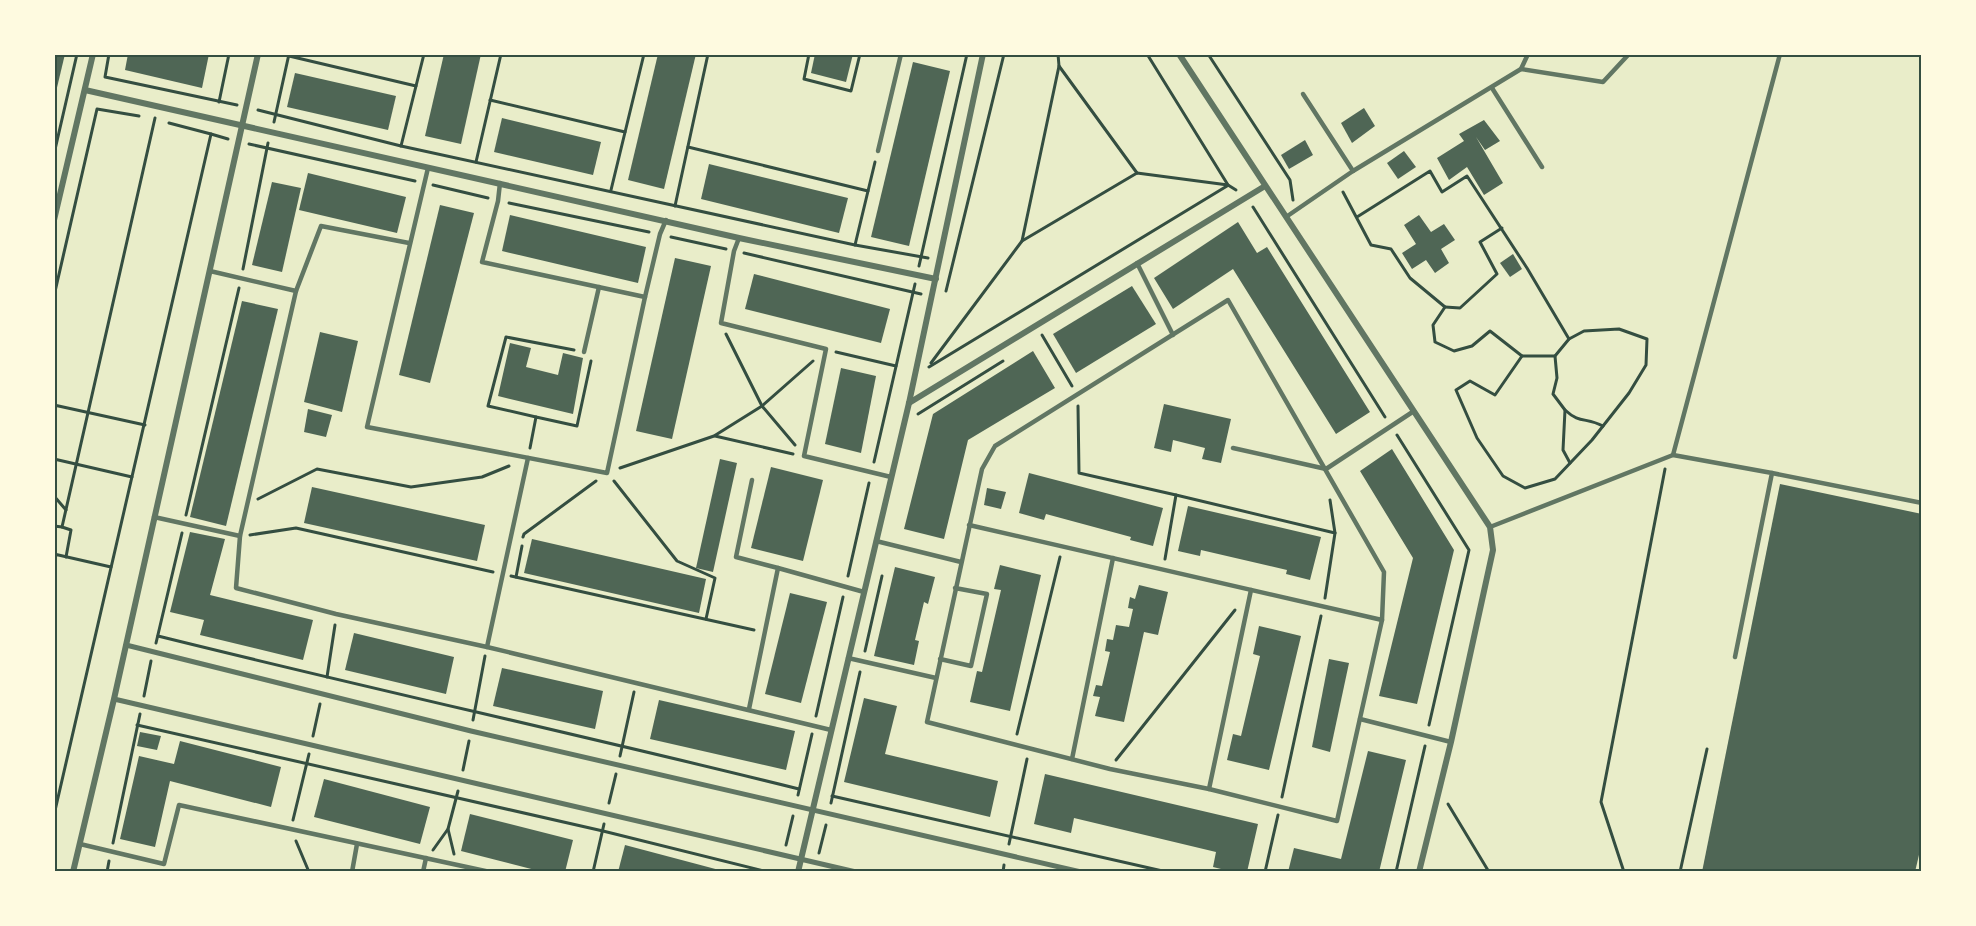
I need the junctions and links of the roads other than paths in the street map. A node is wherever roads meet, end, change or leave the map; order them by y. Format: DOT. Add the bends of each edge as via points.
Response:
graph roads {
  1 [pos="93,54"];
  2 [pos="258,54"];
  3 [pos="901,54"];
  4 [pos="983,54"];
  5 [pos="1179,54"];
  6 [pos="1528,54"];
  7 [pos="1629,54"];
  8 [pos="1780,54"];
  9 [pos="1521,69"];
  10 [pos="1492,88"];
  11 [pos="85,90"];
  12 [pos="1303,94"];
  13 [pos="243,124"];
  14 [pos="878,151"];
  15 [pos="428,168"];
  16 [pos="1542,168"];
  17 [pos="1353,171"];
  18 [pos="500,183"];
  19 [pos="1265,186"];
  20 [pos="1286,217"];
  21 [pos="54,220"];
  22 [pos="666,220"];
  23 [pos="739,237"];
  24 [pos="409,243"];
  25 [pos="1137,263"];
  26 [pos="210,271"];
  27 [pos="936,279"];
  28 [pos="599,287"];
  29 [pos="296,291"];
  30 [pos="645,297"];
  31 [pos="1173,335"];
  32 [pos="584,352"];
  33 [pos="909,403"];
  34 [pos="1414,411"];
  35 [pos="1233,448"];
  36 [pos="1673,455"];
  37 [pos="528,458"];
  38 [pos="1326,469"];
  39 [pos="1772,473"];
  40 [pos="891,477"];
  41 [pos="752,480"];
  42 [pos="1922,503"];
  43 [pos="154,517"];
  44 [pos="969,525"];
  45 [pos="1490,526"];
  46 [pos="240,536"];
  47 [pos="876,541"];
  48 [pos="1113,558"];
  49 [pos="961,562"];
  50 [pos="778,568"];
  51 [pos="956,588"];
  52 [pos="1251,590"];
  53 [pos="864,592"];
  54 [pos="1382,620"];
  55 [pos="126,645"];
  56 [pos="487,647"];
  57 [pos="1735,657"];
  58 [pos="848,658"];
  59 [pos="940,659"];
  60 [pos="936,678"];
  61 [pos="114,699"];
  62 [pos="749,709"];
  63 [pos="1360,719"];
  64 [pos="831,730"];
  65 [pos="1451,742"];
  66 [pos="1072,759"];
  67 [pos="1209,789"];
  68 [pos="812,810"];
  69 [pos="80,844"];
  70 [pos="357,844"];
  71 [pos="426,858"];
  72 [pos="801,860"];
  73 [pos="164,864"];
  74 [pos="73,872"];
  75 [pos="163,872"];
  76 [pos="352,872"];
  77 [pos="423,872"];
  78 [pos="490,872"];
  79 [pos="798,872"];
  80 [pos="856,872"];
  81 [pos="1082,872"];
  82 [pos="1419,872"];
  1 -- 11 [label="street"];
  2 -- 13 [label="street"];
  3 -- 14 [label="lane"];
  4 -- 27 [label="street"];
  5 -- 19 [label="street"];
  6 -- 9 [label="lane"];
  7 -- 9 [label="lane" via="1603,82"];
  8 -- 36 [label="lane"];
  9 -- 10 [label="lane"];
  10 -- 16 [label="lane"];
  10 -- 17 [label="lane"];
  11 -- 13 [label="street"];
  11 -- 21 [label="street"];
  12 -- 17 [label="lane"];
  13 -- 15 [label="street"];
  13 -- 26 [label="street"];
  15 -- 18 [label="street"];
  15 -- 24 [label="lane"];
  17 -- 20 [label="lane"];
  18 -- 22 [label="street"];
  18 -- 28 [label="lane" via="482,262"];
  19 -- 20 [label="street"];
  19 -- 25 [label="street"];
  20 -- 34 [label="street"];
  22 -- 23 [label="street"];
  22 -- 30 [label="lane"];
  23 -- 27 [label="street"];
  23 -- 40 [label="lane" via="721,323 826,349 804,456"];
  24 -- 29 [label="lane" via="321,226"];
  24 -- 37 [label="lane" via="367,427"];
  25 -- 31 [label="lane"];
  25 -- 33 [label="street"];
  26 -- 29 [label="lane"];
  26 -- 43 [label="street"];
  27 -- 33 [label="street"];
  28 -- 30 [label="lane"];
  28 -- 32 [label="lane"];
  29 -- 46 [label="lane"];
  30 -- 37 [label="lane" via="607,472"];
  31 -- 38 [label="lane" via="1228,300"];
  31 -- 44 [label="lane" via="995,447 982,469"];
  33 -- 40 [label="street"];
  34 -- 38 [label="lane"];
  34 -- 45 [label="street"];
  35 -- 38 [label="lane"];
  36 -- 39 [label="lane"];
  36 -- 45 [label="lane"];
  37 -- 56 [label="lane"];
  38 -- 54 [label="lane" via="1384,572"];
  39 -- 42 [label="lane"];
  39 -- 57 [label="lane"];
  40 -- 47 [label="street"];
  41 -- 50 [label="lane" via="736,557"];
  43 -- 46 [label="lane"];
  43 -- 55 [label="street"];
  44 -- 48 [label="lane"];
  44 -- 49 [label="lane"];
  45 -- 65 [label="street" via="1493,550"];
  46 -- 56 [label="lane" via="236,588"];
  47 -- 49 [label="lane"];
  47 -- 53 [label="street"];
  48 -- 52 [label="lane"];
  48 -- 66 [label="lane"];
  49 -- 51 [label="lane"];
  50 -- 53 [label="lane"];
  50 -- 62 [label="lane"];
  51 -- 59 [label="lane"];
  51 -- 59 [label="lane" via="987,594 971,666"];
  52 -- 54 [label="lane"];
  52 -- 67 [label="lane"];
  53 -- 58 [label="street"];
  54 -- 63 [label="lane"];
  55 -- 61 [label="street"];
  55 -- 68 [label="street"];
  56 -- 62 [label="lane"];
  58 -- 60 [label="lane"];
  58 -- 64 [label="street"];
  59 -- 60 [label="lane"];
  60 -- 66 [label="lane" via="927,722"];
  61 -- 69 [label="street"];
  61 -- 72 [label="street"];
  62 -- 64 [label="lane"];
  63 -- 65 [label="lane"];
  63 -- 67 [label="lane" via="1337,821"];
  64 -- 68 [label="street"];
  65 -- 82 [label="street"];
  66 -- 67 [label="lane"];
  68 -- 72 [label="street"];
  68 -- 81 [label="street"];
  69 -- 73 [label="lane"];
  69 -- 74 [label="street"];
  70 -- 71 [label="lane"];
  70 -- 73 [label="lane" via="179,805"];
  70 -- 76 [label="lane"];
  71 -- 77 [label="lane"];
  71 -- 78 [label="lane"];
  72 -- 79 [label="street"];
  72 -- 80 [label="street"];
  73 -- 75 [label="lane"];
}
